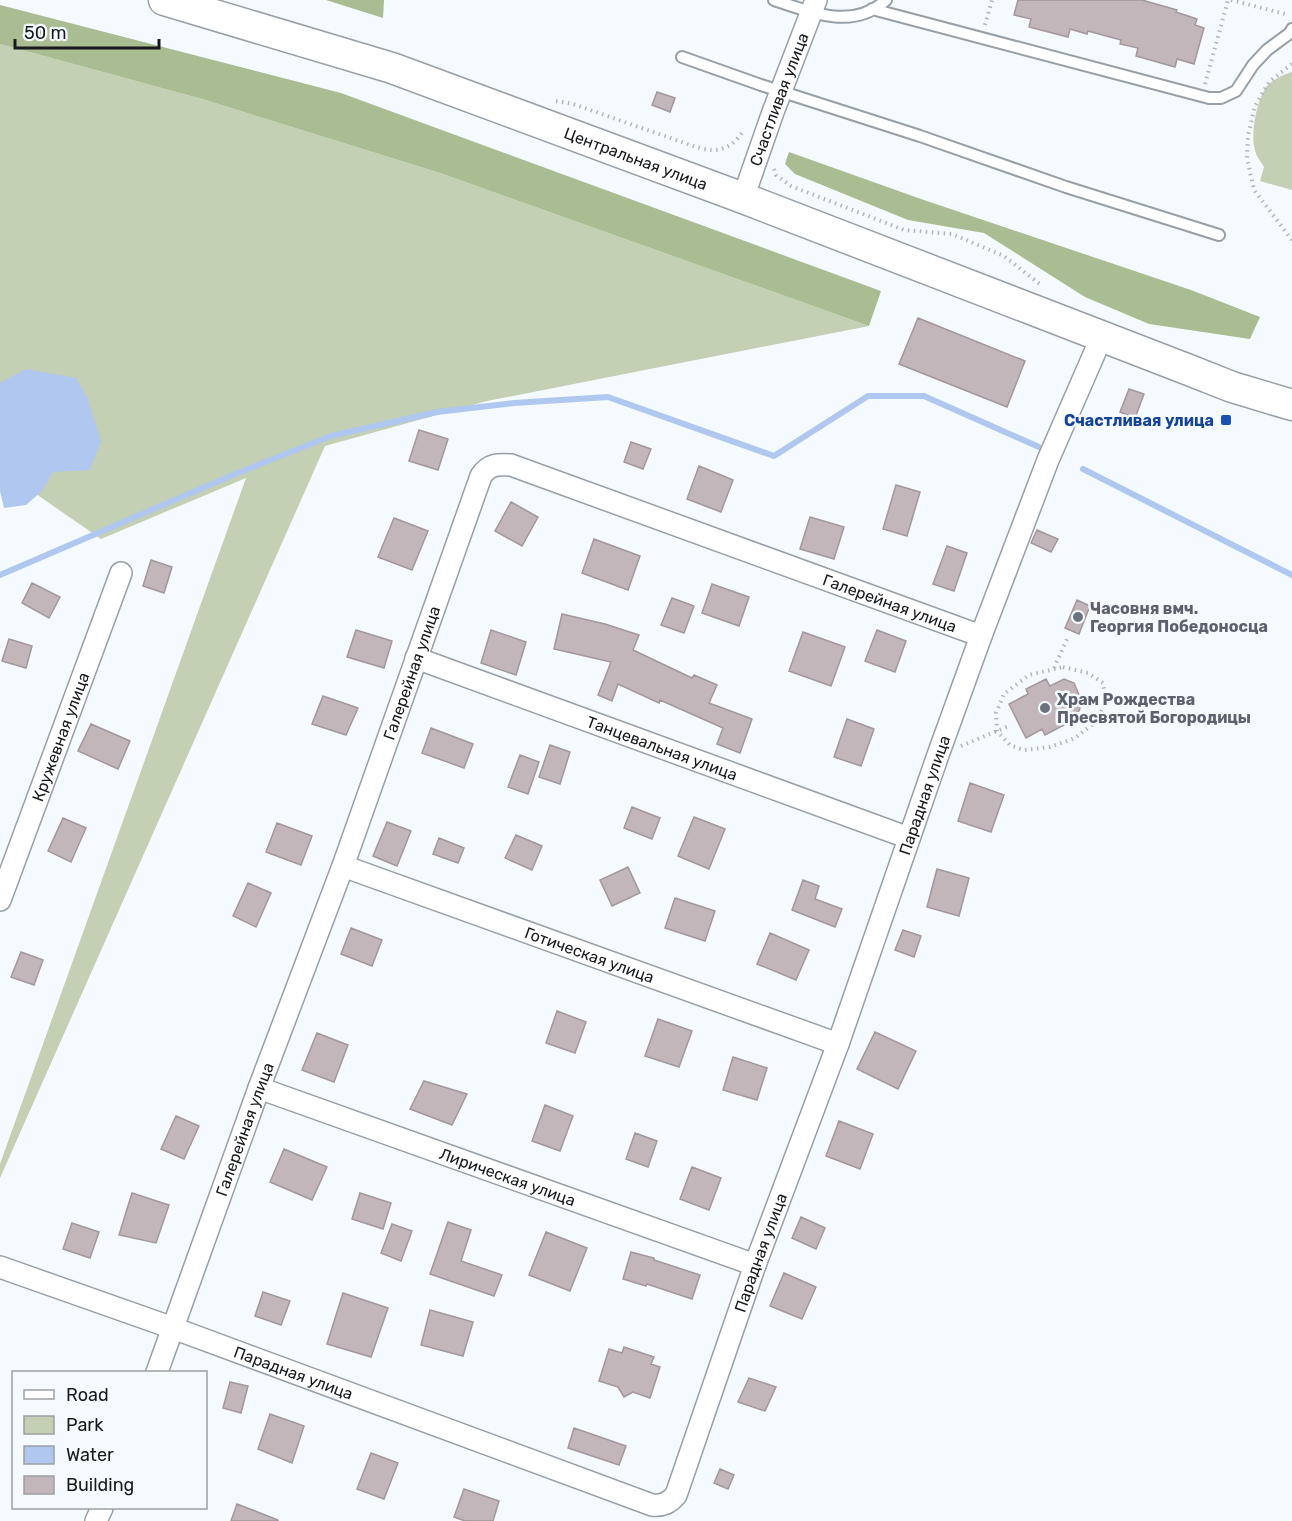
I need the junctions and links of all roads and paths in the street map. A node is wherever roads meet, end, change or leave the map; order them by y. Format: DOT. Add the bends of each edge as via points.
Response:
graph roads {
  1 [pos="164,0"];
  2 [pos="774,0"];
  3 [pos="886,0"];
  4 [pos="992,0"];
  5 [pos="1233,0"];
  6 [pos="814,6"];
  7 [pos="872,9"];
  8 [pos="989,10"];
  9 [pos="1292,16"];
  10 [pos="1292,29"];
  11 [pos="682,57"];
  12 [pos="1292,64"];
  13 [pos="781,90"];
  14 [pos="1202,96"];
  15 [pos="552,100"];
  16 [pos="745,128"];
  17 [pos="773,167"];
  18 [pos="743,198"];
  19 [pos="1219,235"];
  20 [pos="1292,240"];
  21 [pos="1048,289"];
  22 [pos="1102,336"];
  23 [pos="1292,405"];
  24 [pos="122,573"];
  25 [pos="981,636"];
  26 [pos="1068,637"];
  27 [pos="416,658"];
  28 [pos="1054,669"];
  29 [pos="1010,726"];
  30 [pos="997,731"];
  31 [pos="938,755"];
  32 [pos="909,838"];
  33 [pos="343,866"];
  34 [pos="0,900"];
  35 [pos="838,1044"];
  36 [pos="259,1088"];
  37 [pos="755,1265"];
  38 [pos="0,1267"];
  39 [pos="174,1328"];
  40 [pos="157,1371"];
  1 -- 18 [label="main road, Центральная улица" via="392,68"];
  2 -- 6 [label="lane"];
  3 -- 7 [label="lane"];
  4 -- 8 [label="path"];
  5 -- 9 [label="path"];
  5 -- 14 [label="path"];
  6 -- 7 [label="lane" via="841,18"];
  6 -- 13 [label="street, Счастливая улица"];
  7 -- 14 [label="lane"];
  10 -- 14 [label="lane" via="1253,65 1236,91 1221,98"];
  11 -- 13 [label="lane"];
  12 -- 20 [label="path" via="1269,82 1255,106 1247,158 1254,190"];
  13 -- 18 [label="street, Счастливая улица"];
  13 -- 19 [label="lane"];
  15 -- 16 [label="path" via="712,151 729,146"];
  17 -- 21 [label="path" via="776,175 791,186 904,230 952,234 987,248"];
  18 -- 22 [label="main road, Центральная улица"];
  22 -- 23 [label="main road, Центральная улица" via="1232,387"];
  22 -- 25 [label="street, Парадная улица" via="1048,460"];
  24 -- 34 [label="street, Кружевная улица"];
  25 -- 27 [label="street, Галерейная улица" via="500,464 481,476"];
  25 -- 31 [label="street, Парадная улица"];
  26 -- 28 [label="path"];
  27 -- 32 [label="street, Танцевальная улица"];
  27 -- 33 [label="street, Галерейная улица"];
  28 -- 30 [label="path" via="1029,675 1004,693 996,713"];
  28 -- 30 [label="path" via="1063,667 1088,673 1103,683 1106,700 1097,722 1075,738 1050,747 1024,750 1010,745"];
  29 -- 30 [label="path"];
  30 -- 31 [label="path"];
  31 -- 32 [label="street, Парадная улица"];
  32 -- 35 [label="street, Парадная улица"];
  33 -- 35 [label="street, Готическая улица"];
  33 -- 36 [label="street, Галерейная улица"];
  35 -- 37 [label="street, Парадная улица"];
  36 -- 37 [label="street, Лирическая улица"];
  36 -- 39 [label="street, Галерейная улица"];
  37 -- 39 [label="street, Парадная улица" via="676,1495 658,1505"];
  38 -- 39 [label="street, Парадная улица"];
  39 -- 40 [label="street, Галерейная улица"];
}
